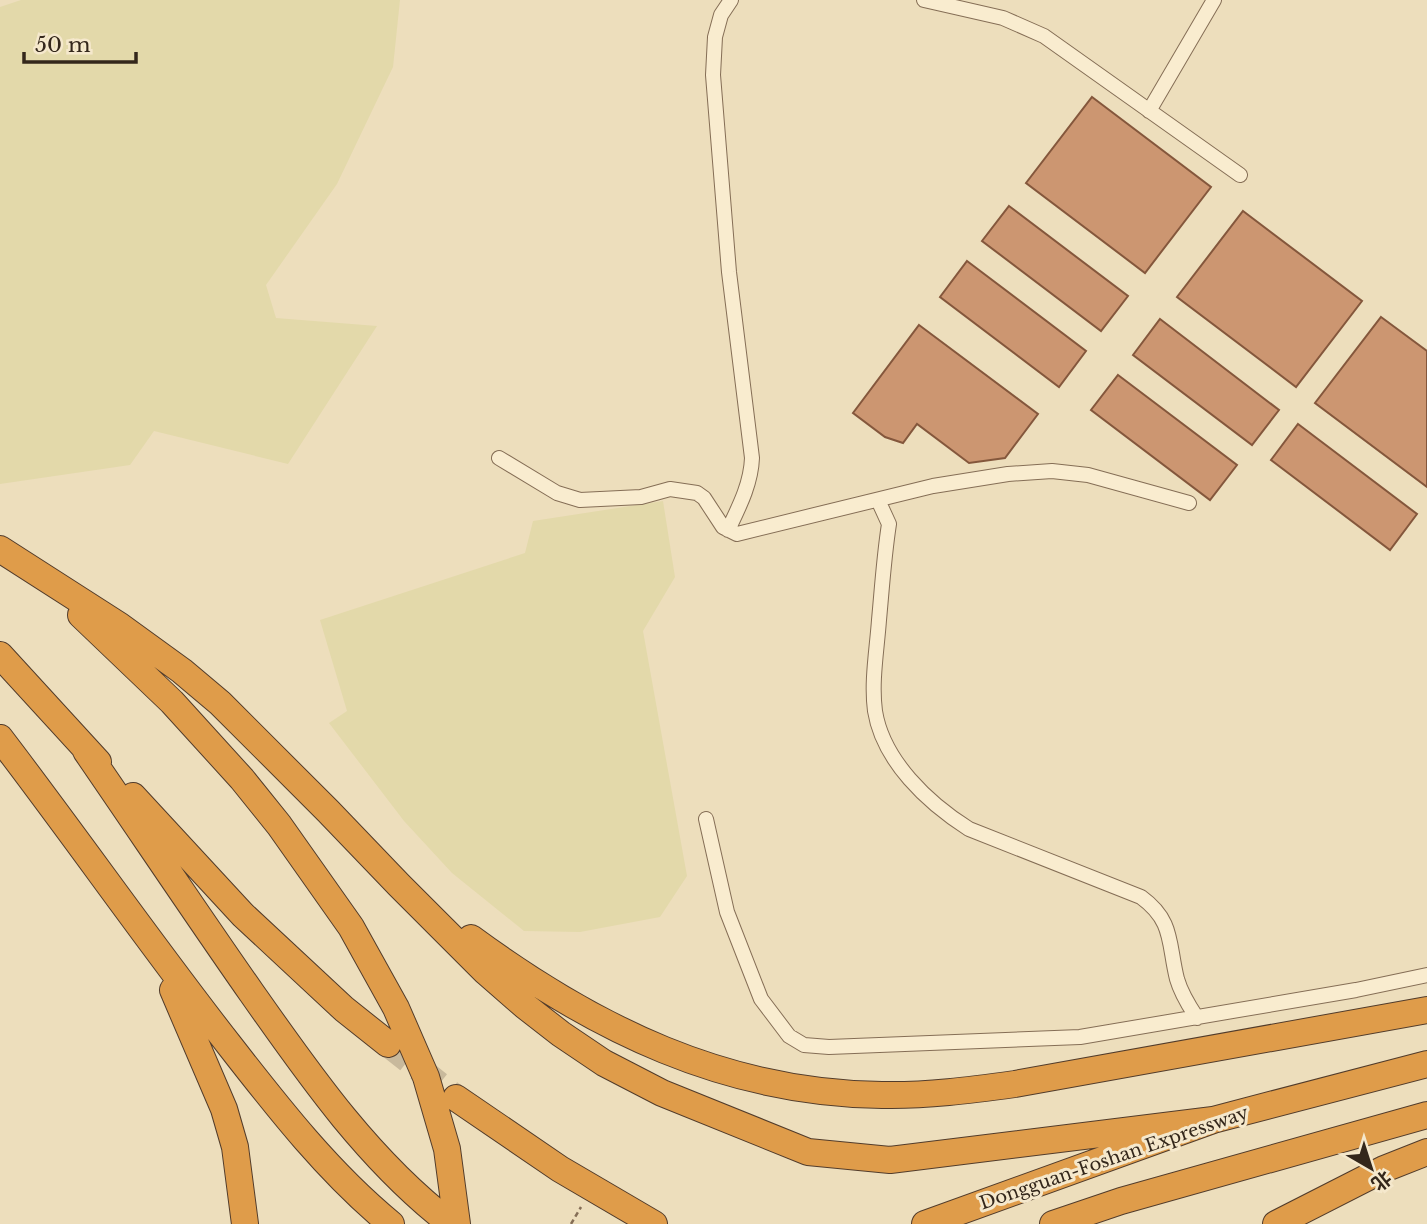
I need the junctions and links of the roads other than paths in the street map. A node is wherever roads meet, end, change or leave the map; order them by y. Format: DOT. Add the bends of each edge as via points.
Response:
graph roads {
  1 [pos="732,0"];
  2 [pos="924,0"];
  3 [pos="1214,0"];
  4 [pos="1149,111"];
  5 [pos="1240,175"];
  6 [pos="499,458"];
  7 [pos="878,500"];
  8 [pos="1189,503"];
  9 [pos="728,530"];
  10 [pos="0,549"];
  11 [pos="34,572"];
  12 [pos="0,654"];
  13 [pos="0,738"];
  14 [pos="86,751"];
  15 [pos="706,819"];
  16 [pos="399,885"];
  17 [pos="155,950"];
  18 [pos="1427,975"];
  19 [pos="1427,1010"];
  20 [pos="1197,1018"];
  21 [pos="388,1044"];
  22 [pos="1427,1064"];
  23 [pos="456,1098"];
  24 [pos="1427,1115"];
  25 [pos="1213,1120"];
  26 [pos="1427,1152"];
  27 [pos="245,1224"];
  28 [pos="391,1224"];
  29 [pos="451,1224"];
  30 [pos="457,1224"];
  31 [pos="654,1224"];
  32 [pos="925,1224"];
  33 [pos="1054,1224"];
  34 [pos="1276,1224"];
  1 -- 9 [label="street" via="720,15 713,75 729,272 752,458 741,505"];
  2 -- 4 [label="street" via="993,15 1031,29"];
  3 -- 4 [label="street"];
  4 -- 5 [label="street"];
  6 -- 9 [label="street" via="557,493 580,500 641,497 670,489 697,494"];
  7 -- 8 [label="street" via="959,482 1052,471 1088,475"];
  7 -- 9 [label="street" via="744,534"];
  7 -- 20 [label="street" via="889,524 875,709 897,761 932,801 969,829 1141,897 1154,907 1164,920 1178,982"];
  10 -- 11 [label="highway"];
  11 -- 16 [label="highway" via="88,604 220,703"];
  11 -- 30 [label="highway" via="218,751 351,927 396,1008 426,1077 447,1149"];
  12 -- 14 [label="highway"];
  13 -- 17 [label="highway"];
  14 -- 21 [label="highway" via="243,915"];
  14 -- 29 [label="highway" via="337,1110 393,1174"];
  15 -- 20 [label="street" via="727,912 761,999 789,1036 804,1045 1080,1037"];
  16 -- 19 [label="highway" via="535,984 620,1032 710,1068 827,1092 884,1095 974,1090"];
  16 -- 25 [label="highway" via="525,1006 604,1063 662,1093 808,1152 890,1160"];
  17 -- 27 [label="highway" via="224,1109 235,1147"];
  17 -- 28 [label="highway" via="300,1133"];
  18 -- 20 [label="street"];
  22 -- 25 [label="highway, Dongguan-Foshan Expressway"];
  23 -- 31 [label="highway" via="561,1169"];
  24 -- 33 [label="highway"];
  25 -- 32 [label="highway, Dongguan-Foshan Expressway"];
  26 -- 34 [label="highway"];
}
